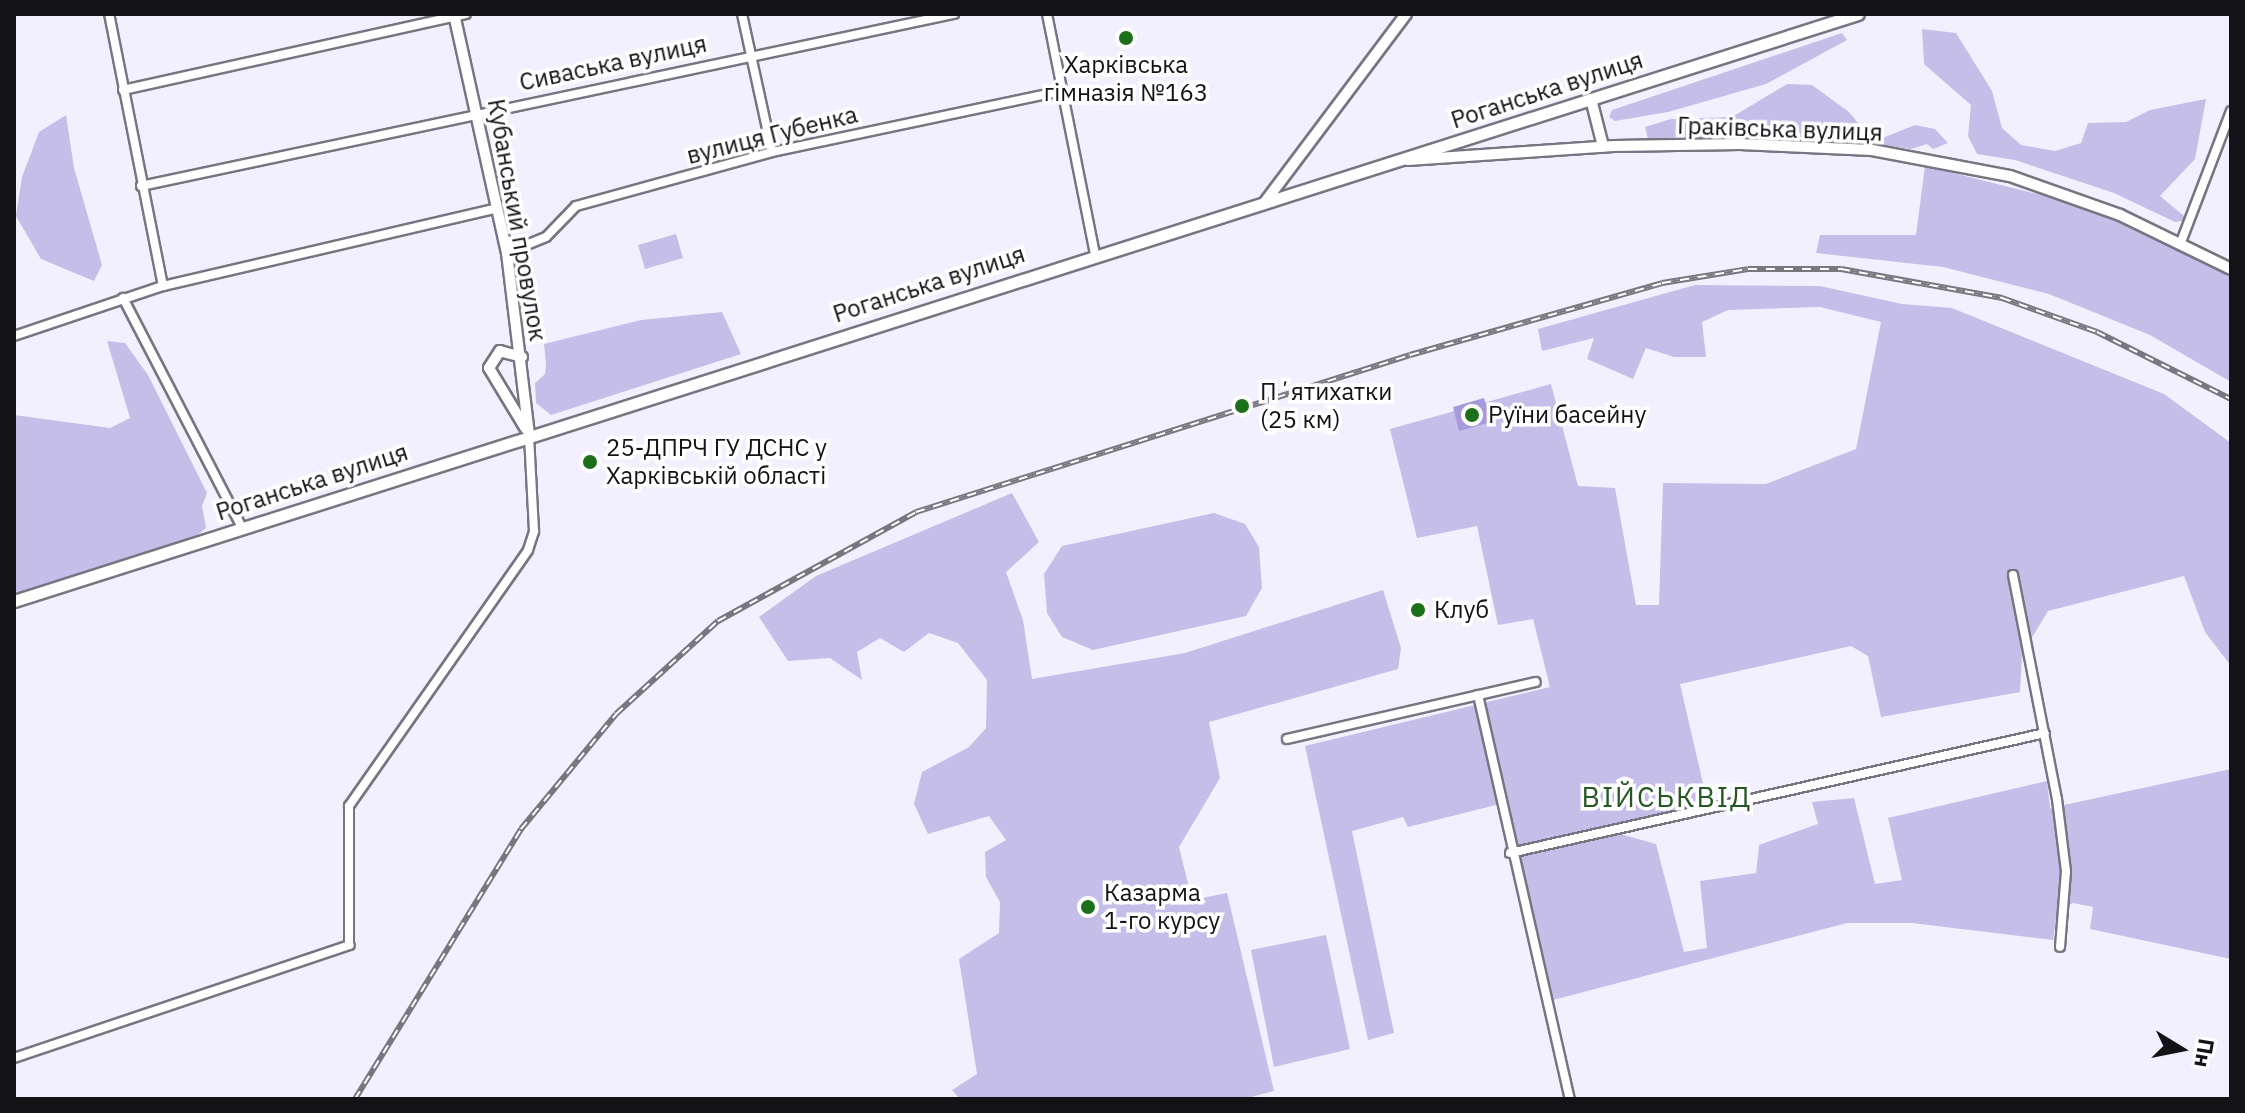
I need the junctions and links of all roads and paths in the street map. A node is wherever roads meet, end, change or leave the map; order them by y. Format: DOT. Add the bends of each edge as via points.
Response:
graph roads {
  1 [pos="109,14"];
  2 [pos="742,14"];
  3 [pos="954,14"];
  4 [pos="1047,14"];
  5 [pos="1406,14"];
  6 [pos="1858,14"];
  7 [pos="458,15"];
  8 [pos="751,55"];
  9 [pos="123,90"];
  10 [pos="1062,91"];
  11 [pos="1591,99"];
  12 [pos="478,111"];
  13 [pos="2231,111"];
  14 [pos="1603,146"];
  15 [pos="772,152"];
  16 [pos="1402,160"];
  17 [pos="141,186"];
  18 [pos="1265,202"];
  19 [pos="497,208"];
  20 [pos="2181,242"];
  21 [pos="507,253"];
  22 [pos="1095,254"];
  23 [pos="2231,269"];
  24 [pos="163,286"];
  25 [pos="123,298"];
  26 [pos="14,336"];
  27 [pos="522,357"];
  28 [pos="529,435"];
  29 [pos="242,528"];
  30 [pos="2013,575"];
  31 [pos="14,601"];
  32 [pos="1536,682"];
  33 [pos="1478,695"];
  34 [pos="2045,733"];
  35 [pos="1287,739"];
  36 [pos="1510,853"];
  37 [pos="2060,947"];
  38 [pos="14,1058"];
  39 [pos="1570,1099"];
  1 -- 9 [label="street"];
  2 -- 8 [label="street"];
  3 -- 8 [label="street, Сиваська вулиця"];
  4 -- 10 [label="street"];
  5 -- 18 [label="street"];
  6 -- 11 [label="main road, Роганська вулиця"];
  7 -- 9 [label="street"];
  7 -- 12 [label="street, Кубанський провулок"];
  8 -- 12 [label="street, Сиваська вулиця"];
  8 -- 15 [label="street"];
  9 -- 17 [label="street"];
  10 -- 15 [label="street, вулиця Губенка"];
  10 -- 22 [label="street"];
  11 -- 14 [label="street"];
  11 -- 16 [label="main road, Роганська вулиця"];
  12 -- 17 [label="street, Сиваська вулиця"];
  12 -- 19 [label="street, Кубанський провулок"];
  13 -- 20 [label="street"];
  14 -- 16 [label="street, Граківська вулиця"];
  14 -- 20 [label="street, Граківська вулиця" via="1830,147 1922,158 2010,176"];
  15 -- 21 [label="street, вулиця Губенка" via="576,206 546,237"];
  16 -- 18 [label="main road, Роганська вулиця"];
  17 -- 24 [label="street"];
  18 -- 22 [label="main road, Роганська вулиця"];
  19 -- 21 [label="street, Кубанський провулок"];
  19 -- 24 [label="street"];
  20 -- 23 [label="street, Граківська вулиця"];
  21 -- 27 [label="street, Кубанський провулок"];
  22 -- 28 [label="main road, Роганська вулиця"];
  24 -- 25 [label="street"];
  25 -- 26 [label="street"];
  25 -- 29 [label="street"];
  27 -- 28 [label="street, Кубанський провулок"];
  27 -- 28 [label="street" via="500,351 489,368"];
  28 -- 29 [label="main road, Роганська вулиця"];
  28 -- 38 [label="street" via="534,531 528,550 349,806 349,945"];
  29 -- 31 [label="main road, Роганська вулиця"];
  30 -- 34 [label="street"];
  32 -- 33 [label="street"];
  33 -- 35 [label="street"];
  33 -- 36 [label="street"];
  34 -- 36 [label="street"];
  34 -- 37 [label="street" via="2066,871"];
  36 -- 39 [label="street"];
}
